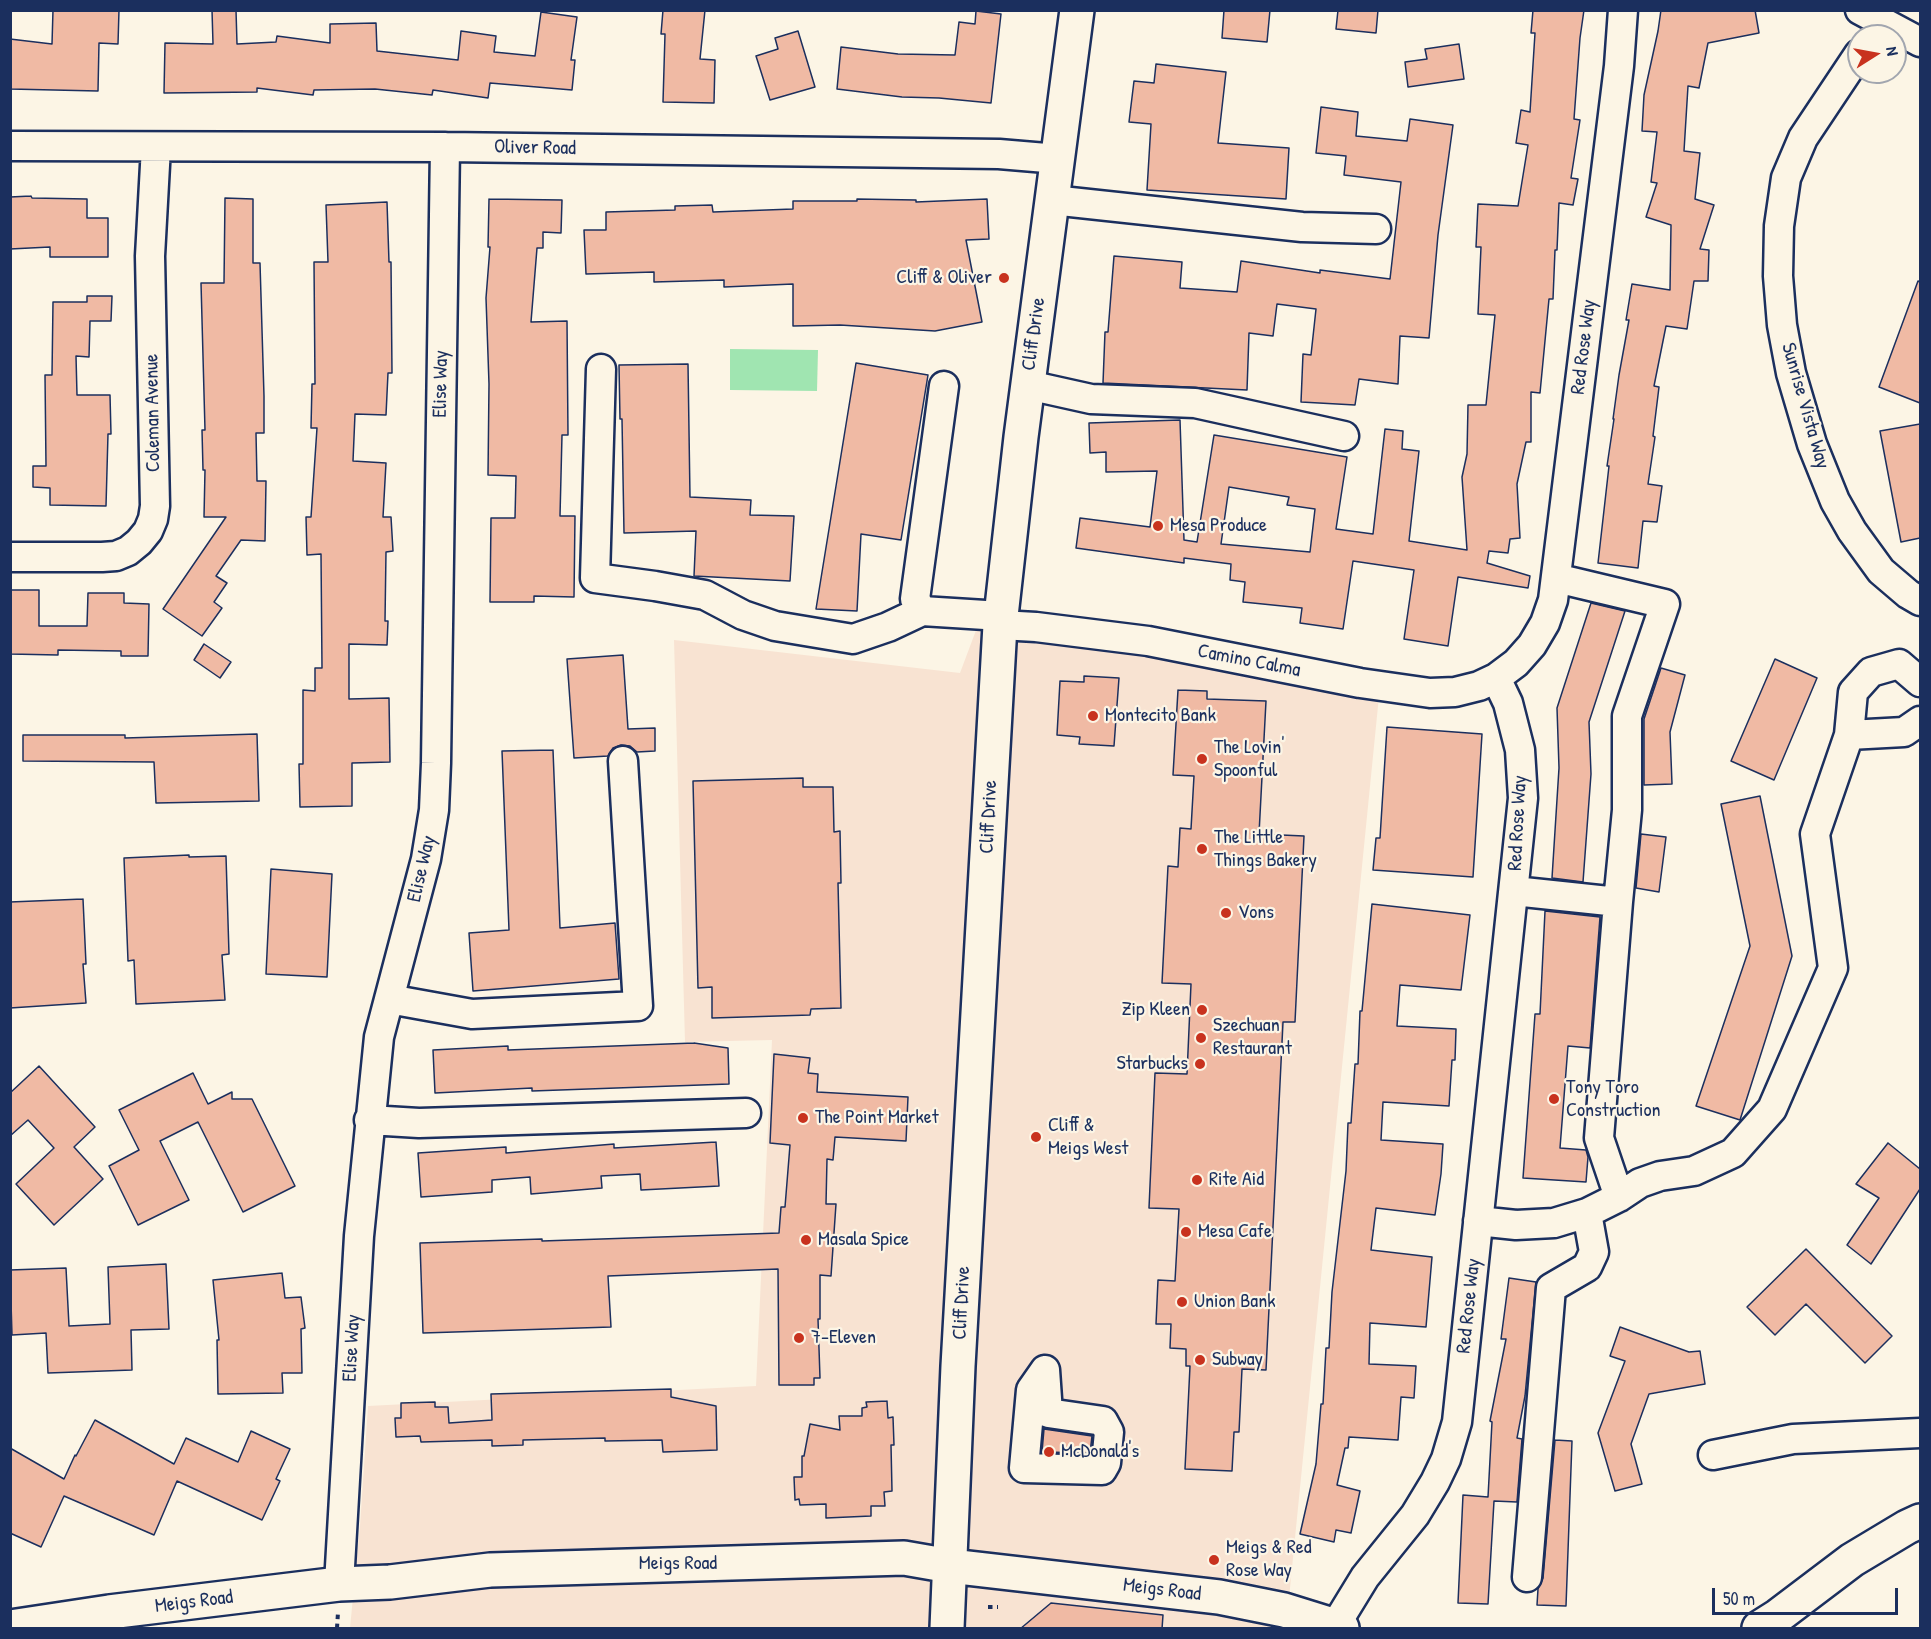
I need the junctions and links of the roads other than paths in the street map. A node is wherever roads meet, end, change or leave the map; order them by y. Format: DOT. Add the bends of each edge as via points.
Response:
graph roads {
  1 [pos="1077,10"];
  2 [pos="1623,10"];
  3 [pos="1872,23"];
  4 [pos="1920,42"];
  5 [pos="1847,72"];
  6 [pos="10,146"];
  7 [pos="156,147"];
  8 [pos="445,147"];
  9 [pos="1058,159"];
  10 [pos="1052,200"];
  11 [pos="1376,229"];
  12 [pos="601,369"];
  13 [pos="1028,385"];
  14 [pos="944,386"];
  15 [pos="1344,436"];
  16 [pos="10,557"];
  17 [pos="1556,578"];
  18 [pos="1920,601"];
  19 [pos="922,611"];
  20 [pos="1000,621"];
  21 [pos="1496,678"];
  22 [pos="1920,682"];
  23 [pos="1920,720"];
  24 [pos="1849,735"];
  25 [pos="623,761"];
  26 [pos="1514,891"];
  27 [pos="1618,902"];
  28 [pos="389,999"];
  29 [pos="746,1113"];
  30 [pos="369,1120"];
  31 [pos="1619,1197"];
  32 [pos="1587,1213"];
  33 [pos="1478,1221"];
  34 [pos="1920,1433"];
  35 [pos="1713,1455"];
  36 [pos="1920,1521"];
  37 [pos="950,1566"];
  38 [pos="1527,1577"];
  39 [pos="339,1584"];
  40 [pos="111,1620"];
  41 [pos="10,1627"];
  42 [pos="1339,1627"];
  43 [pos="947,1629"];
  44 [pos="1759,1629"];
  1 -- 9 [label="main road, Cliff Drive"];
  2 -- 17 [label="street, Red Rose Way"];
  3 -- 4 [label="street"];
  5 -- 18 [label="street, Sunrise Vista Way" via="1803,138 1786,178 1779,226 1782,325 1791,373 1812,444 1835,501 1881,571"];
  6 -- 7 [label="street, Oliver Road"];
  7 -- 8 [label="street, Oliver Road"];
  7 -- 16 [label="street, Coleman Avenue" via="150,256 153,519 139,543 116,556"];
  8 -- 9 [label="street, Oliver Road" via="999,154"];
  8 -- 28 [label="street, Elise Way" via="434,810 426,859"];
  9 -- 10 [label="main road, Cliff Drive"];
  10 -- 11 [label="street" via="1302,227"];
  10 -- 13 [label="main road, Cliff Drive"];
  12 -- 19 [label="street" via="595,578 705,595 775,626 853,639"];
  13 -- 15 [label="street" via="1091,399 1196,403"];
  13 -- 20 [label="main road, Cliff Drive"];
  14 -- 19 [label="street" via="915,599"];
  17 -- 21 [label="street, Red Rose Way" via="1545,624 1516,663"];
  17 -- 27 [label="street" via="1665,604 1627,716 1627,810"];
  19 -- 20 [label="street, Camino Calma"];
  20 -- 21 [label="street, Camino Calma" via="1148,641 1430,693 1455,692"];
  20 -- 37 [label="main road, Cliff Drive"];
  21 -- 26 [label="street, Red Rose Way" via="1508,703 1521,750 1523,798"];
  22 -- 24 [label="street" via="1899,664 1871,672 1853,692"];
  23 -- 24 [label="street" via="1904,732"];
  24 -- 31 [label="street" via="1815,834 1833,968 1772,1109 1733,1153 1694,1171 1640,1183"];
  25 -- 28 [label="street" via="638,1006 472,1014"];
  26 -- 27 [label="street"];
  26 -- 33 [label="street, Red Rose Way"];
  27 -- 31 [label="street" via="1599,1138"];
  28 -- 30 [label="street, Elise Way" via="379,1037"];
  29 -- 30 [label="street" via="419,1123"];
  30 -- 39 [label="street, Elise Way" via="358,1236"];
  31 -- 32 [label="street"];
  32 -- 33 [label="street" via="1554,1223"];
  32 -- 38 [label="street" via="1594,1252 1587,1267 1551,1288"];
  33 -- 42 [label="street, Red Rose Way" via="1457,1422 1446,1459 1415,1515 1365,1577"];
  34 -- 35 [label="street" via="1793,1439"];
  36 -- 44 [label="main road" via="1852,1560"];
  37 -- 39 [label="main road, Meigs Road" via="904,1558 624,1565 490,1570"];
  37 -- 42 [label="main road, Meigs Road" via="1219,1597 1284,1610"];
  37 -- 43 [label="main road, Cliff Drive"];
  39 -- 40 [label="main road, Meigs Road"];
  40 -- 41 [label="main road, Meigs Road"];
}
